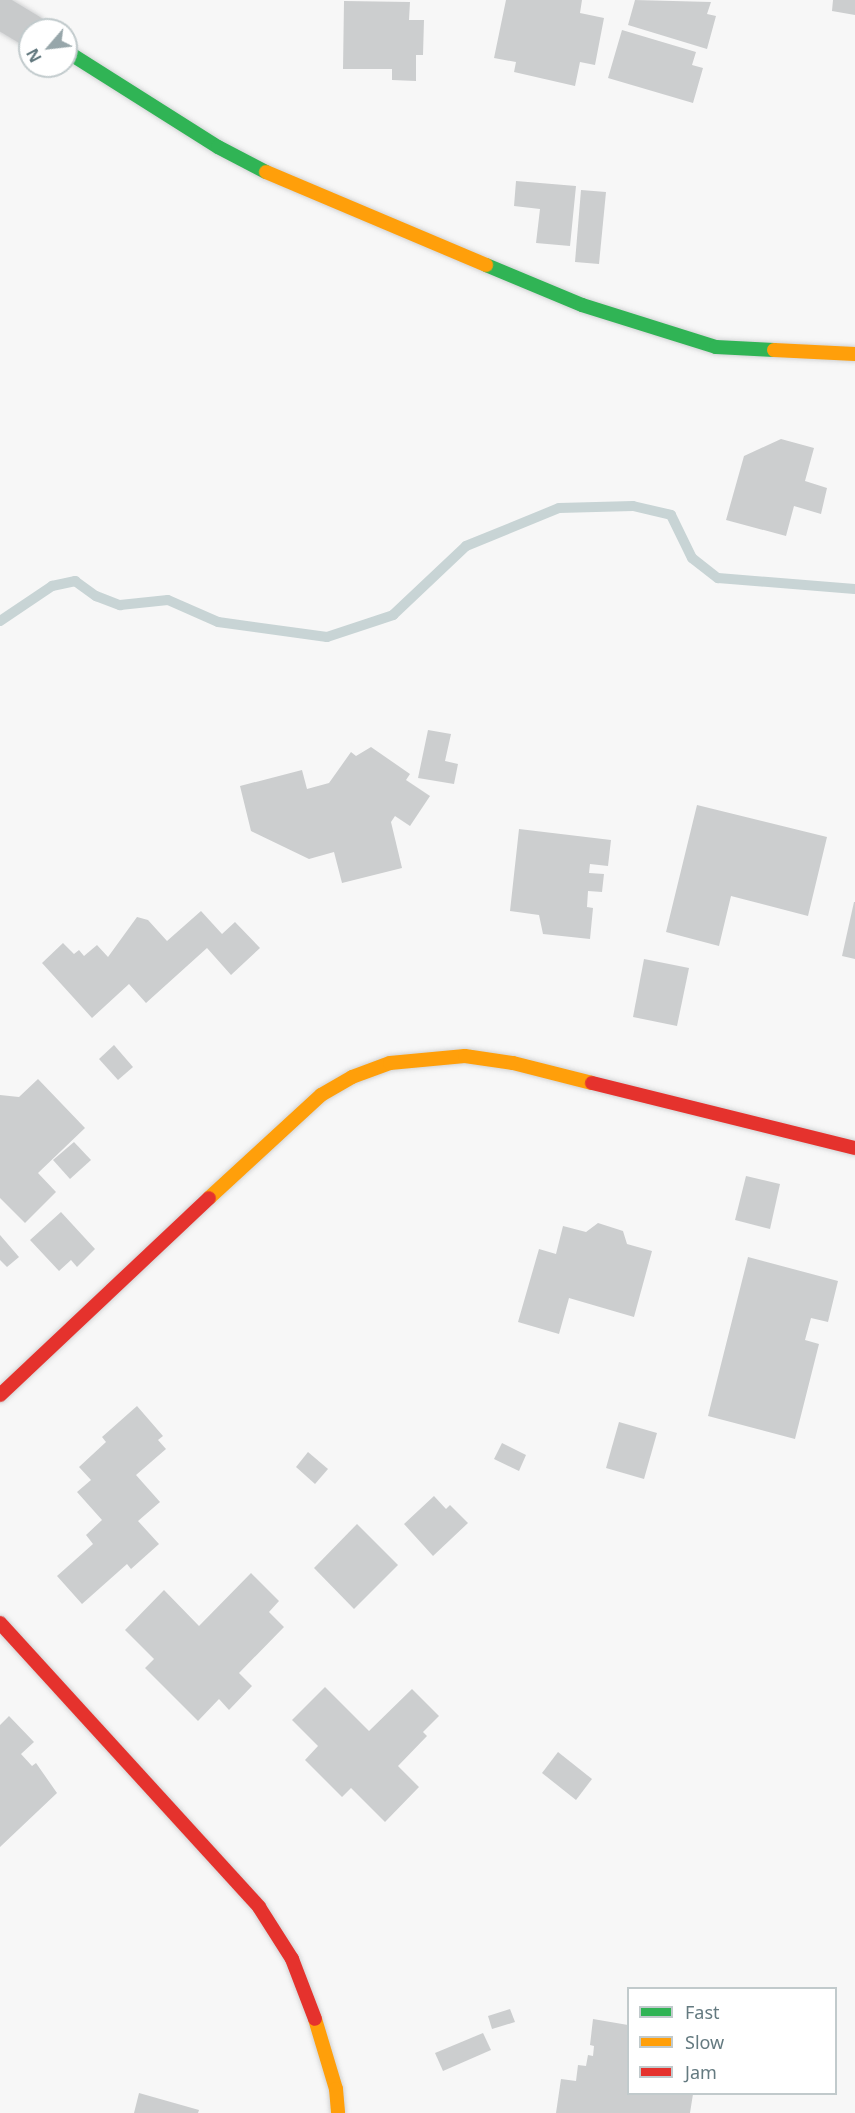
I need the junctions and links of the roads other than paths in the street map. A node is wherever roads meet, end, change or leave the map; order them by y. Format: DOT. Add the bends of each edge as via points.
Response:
graph roads {
  1 [pos="0,12"];
  2 [pos="18,23"];
  3 [pos="78,59"];
  4 [pos="855,354"];
  5 [pos="855,1148"];
  6 [pos="0,1395"];
  7 [pos="0,1623"];
  8 [pos="338,2113"];
  1 -- 2 [label="street"];
  3 -- 4 [label="street" via="218,147 280,180 582,305 716,347"];
  5 -- 6 [label="street" via="513,1063 465,1056 390,1063 352,1077 321,1095 295,1117"];
  7 -- 8 [label="street" via="259,1907 292,1959 315,2018 336,2089"];
}
